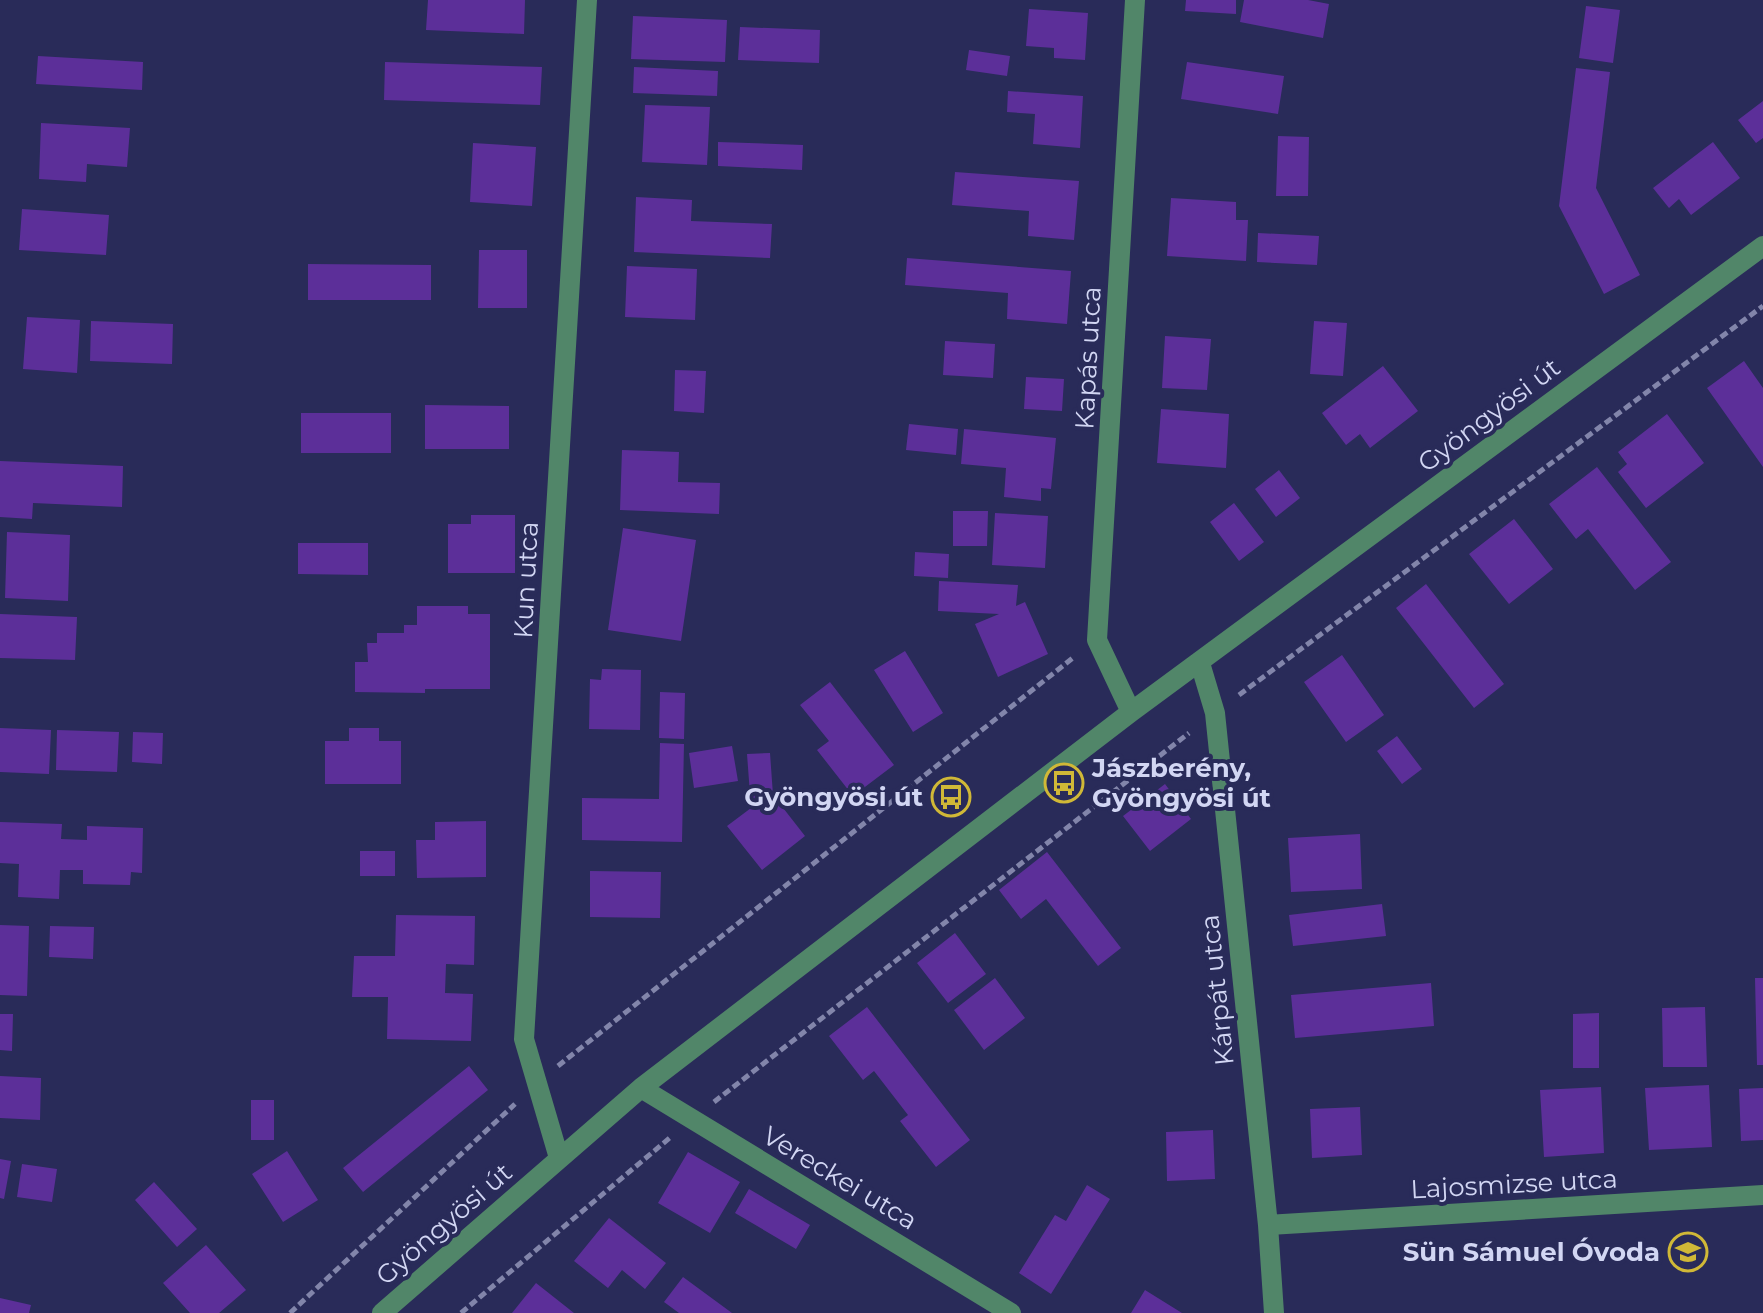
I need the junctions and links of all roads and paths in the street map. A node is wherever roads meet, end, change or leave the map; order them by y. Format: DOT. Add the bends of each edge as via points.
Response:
graph roads {
  1 [pos="587,0"];
  2 [pos="1135,0"];
  3 [pos="1763,246"];
  4 [pos="1763,306"];
  5 [pos="1097,640"];
  6 [pos="1200,663"];
  7 [pos="1131,712"];
  8 [pos="1215,713"];
  9 [pos="537,1083"];
  10 [pos="641,1088"];
  11 [pos="692,1119"];
  12 [pos="559,1158"];
  13 [pos="1763,1195"];
  14 [pos="1268,1225"];
  15 [pos="290,1313"];
  16 [pos="382,1313"];
  17 [pos="461,1313"];
  18 [pos="1011,1313"];
  19 [pos="1274,1313"];
  1 -- 9 [label="street, Kun utca" via="524,1039"];
  2 -- 5 [label="street, Kapás utca"];
  3 -- 6 [label="street, Gyöngyösi út"];
  4 -- 8 [label="path"];
  5 -- 7 [label="street, Kapás utca"];
  5 -- 9 [label="path"];
  6 -- 7 [label="street, Gyöngyösi út"];
  6 -- 8 [label="street, Kárpát utca"];
  7 -- 10 [label="street, Gyöngyösi út"];
  8 -- 11 [label="path"];
  8 -- 14 [label="street, Kárpát utca"];
  9 -- 12 [label="street, Kun utca"];
  9 -- 15 [label="path"];
  10 -- 11 [label="street, Vereckei utca"];
  10 -- 12 [label="street, Gyöngyösi út"];
  11 -- 17 [label="path"];
  11 -- 18 [label="street, Vereckei utca"];
  12 -- 16 [label="street, Gyöngyösi út"];
  13 -- 14 [label="street, Lajosmizse utca"];
  14 -- 19 [label="street, Kárpát utca"];
}
